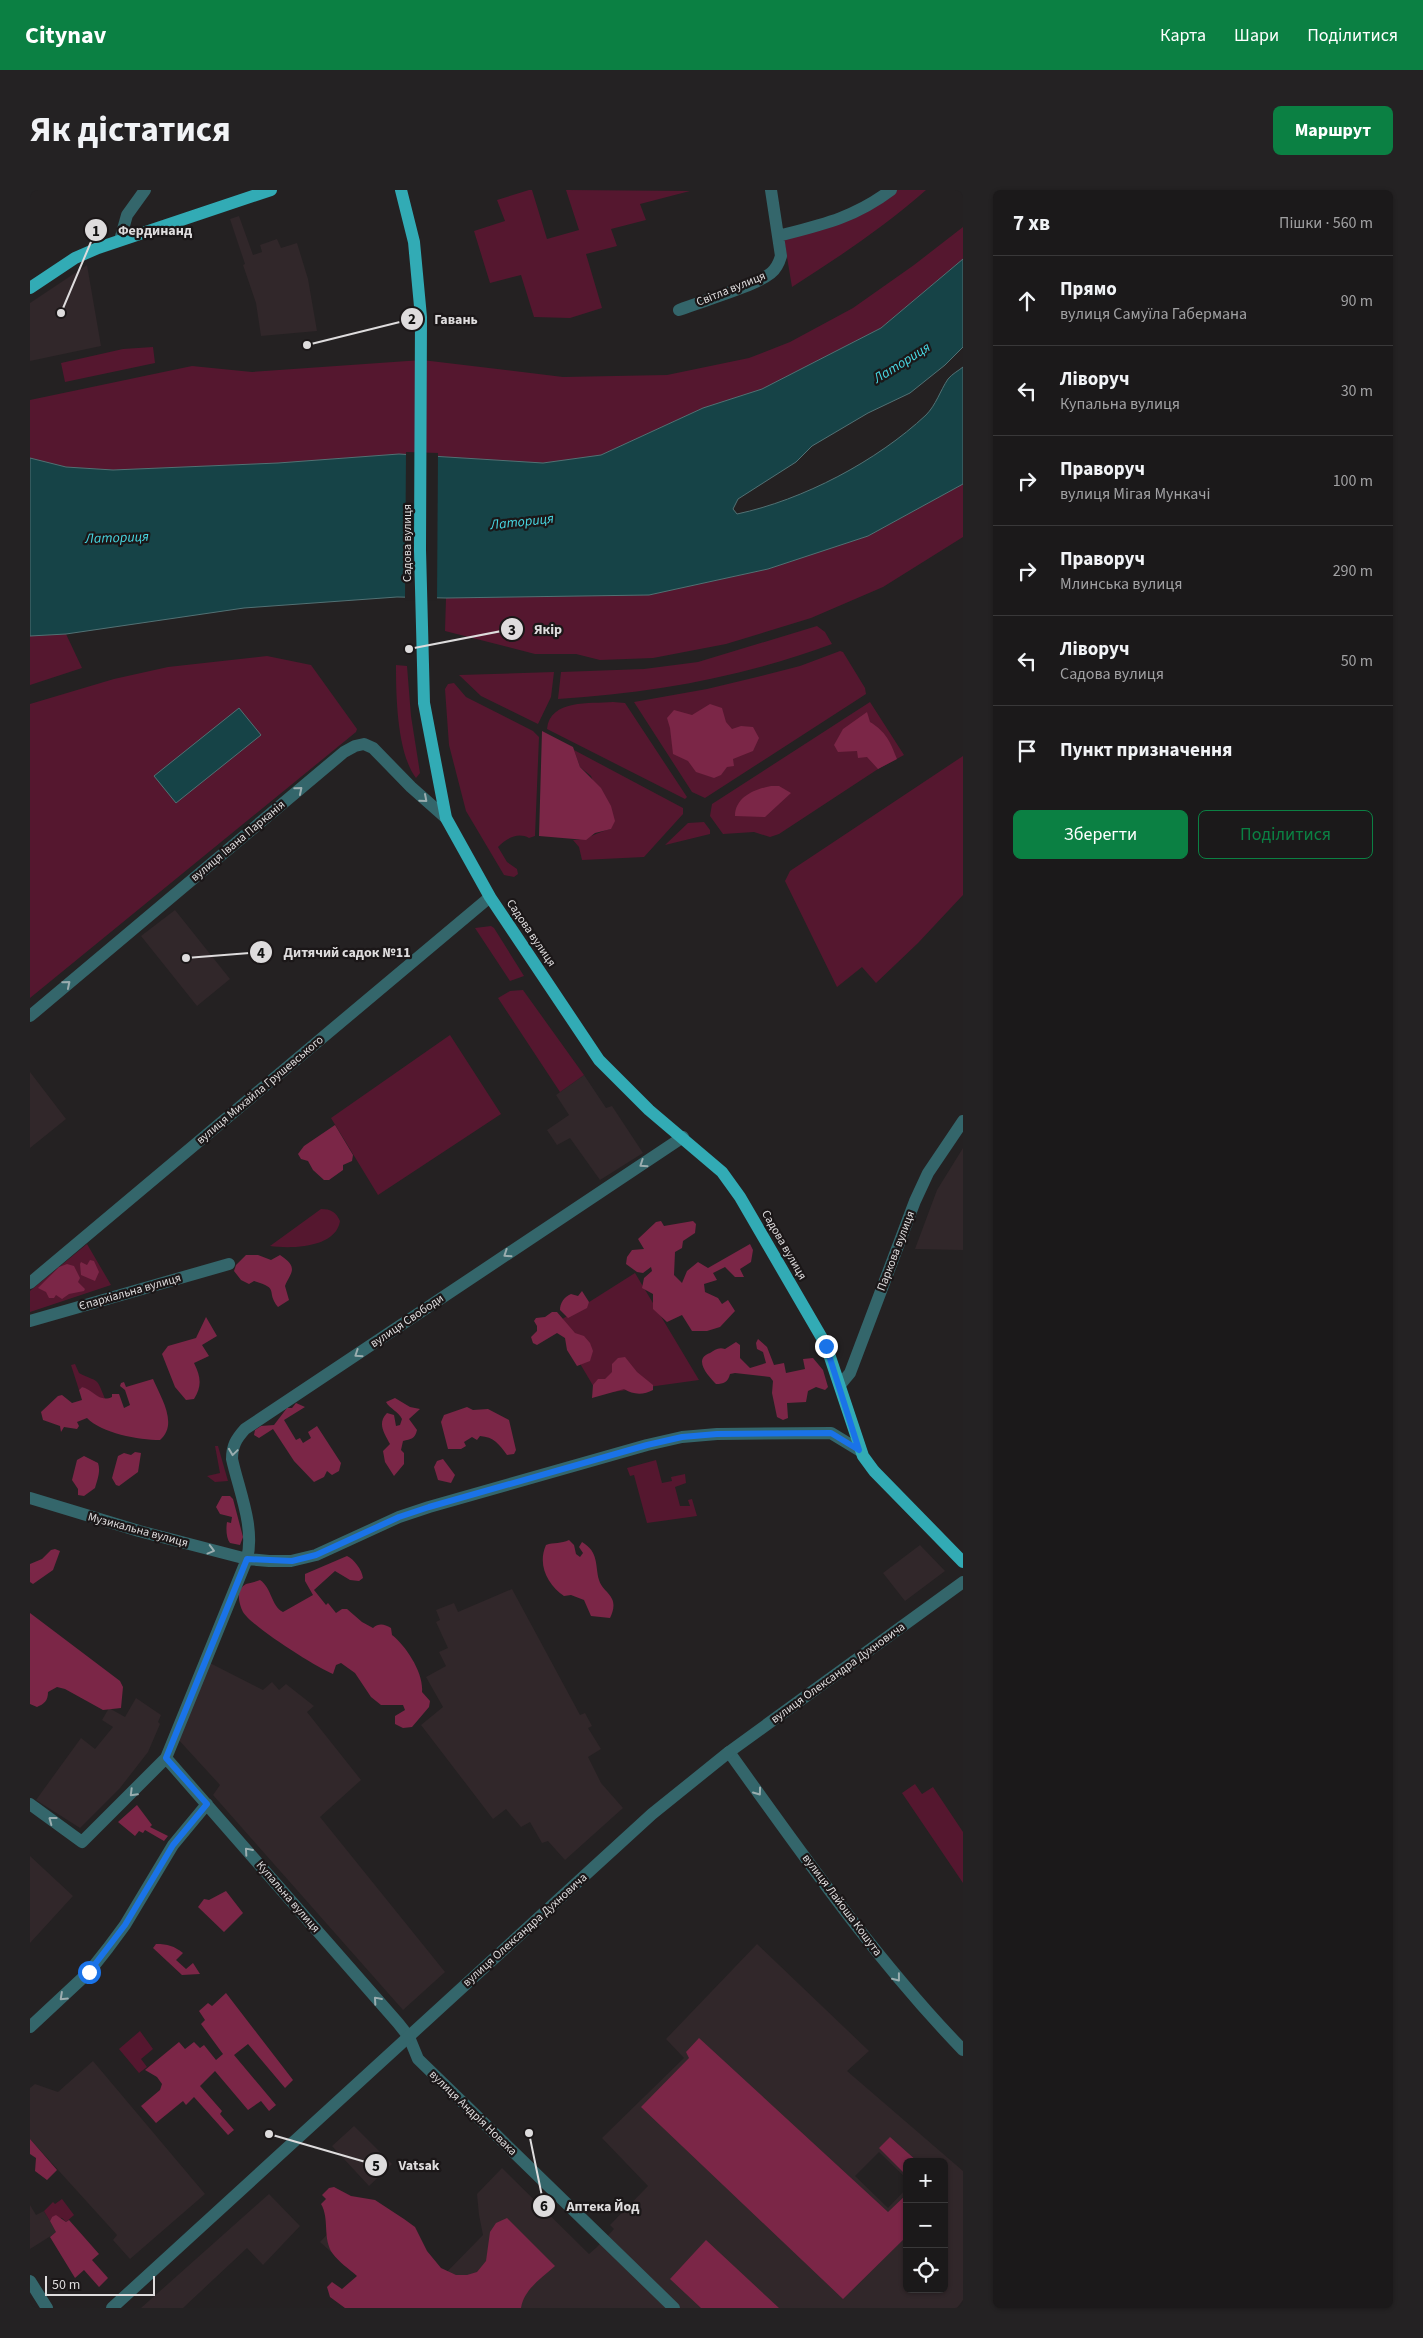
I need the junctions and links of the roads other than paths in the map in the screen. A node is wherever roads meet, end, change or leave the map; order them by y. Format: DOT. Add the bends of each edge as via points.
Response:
graph roads {
  1 [pos="145,190"];
  2 [pos="271,190"];
  3 [pos="400,190"];
  4 [pos="772,190"];
  5 [pos="891,190"];
  6 [pos="778,236"];
  7 [pos="120,240"];
  8 [pos="30,288"];
  9 [pos="679,310"];
  10 [pos="446,818"];
  11 [pos="490,897"];
  12 [pos="30,1016"];
  13 [pos="963,1121"];
  14 [pos="683,1137"];
  15 [pos="229,1264"];
  16 [pos="30,1283"];
  17 [pos="30,1321"];
  18 [pos="840,1386"];
  19 [pos="859,1450"];
  20 [pos="30,1498"];
  21 [pos="247,1559"];
  22 [pos="963,1562"];
  23 [pos="963,1582"];
  24 [pos="729,1752"];
  25 [pos="166,1758"];
  26 [pos="30,1804"];
  27 [pos="207,1804"];
  28 [pos="30,2027"];
  29 [pos="409,2037"];
  30 [pos="963,2050"];
  31 [pos="30,2281"];
  32 [pos="47,2308"];
  33 [pos="112,2308"];
  34 [pos="674,2308"];
  1 -- 7 [label="street" via="127,215"];
  2 -- 7 [label="main road"];
  3 -- 10 [label="main road, Садова вулиця" via="414,242 421,317 421,652 424,703"];
  4 -- 6 [label="street, Світла вулиця"];
  5 -- 6 [label="street" via="846,217"];
  6 -- 9 [label="street, Світла вулиця" via="780,256 771,273"];
  7 -- 8 [label="main road" via="75,258"];
  10 -- 11 [label="main road, Садова вулиця"];
  12 -- 10 [label="street, вулиця Івана Парканія, one-way" via="355,746 364,744 373,748"];
  11 -- 14 [label="main road, Садова вулиця" via="599,1060 649,1110"];
  11 -- 16 [label="street, вулиця Михайла Грушевського"];
  13 -- 18 [label="street, Паркова вулиця" via="928,1173 915,1201 850,1373"];
  14 -- 18 [label="main road, Садова вулиця" via="722,1172 740,1197 826,1346"];
  14 -- 21 [label="street, вулиця Свободи, one-way" via="245,1429 232,1448 232,1459 249,1531"];
  15 -- 17 [label="street, Єпархіальна вулиця"];
  18 -- 19 [label="main road, Садова вулиця"];
  19 -- 21 [label="street, Музикальна вулиця" via="831,1433 682,1437 429,1507 399,1517 316,1555 292,1561"];
  19 -- 22 [label="main road, Садова вулиця" via="874,1471"];
  20 -- 21 [label="street, Музикальна вулиця, one-way"];
  21 -- 25 [label="street, вулиця Свободи"];
  23 -- 24 [label="street, вулиця Олександра Духновича"];
  24 -- 29 [label="street, вулиця Олександра Духновича" via="652,1814"];
  24 -- 30 [label="street, вулиця Лайоша Кошута, one-way" via="900,1983"];
  25 -- 26 [label="street, one-way" via="82,1842"];
  25 -- 27 [label="street, Купальна вулиця"];
  27 -- 28 [label="street, one-way" via="173,1845 108,1948"];
  29 -- 27 [label="street, Купальна вулиця, one-way"];
  29 -- 33 [label="street, вулиця Олександра Духновича"];
  29 -- 34 [label="street, вулиця Андрія Новака" via="418,2059"];
  31 -- 32 [label="street"];
}
